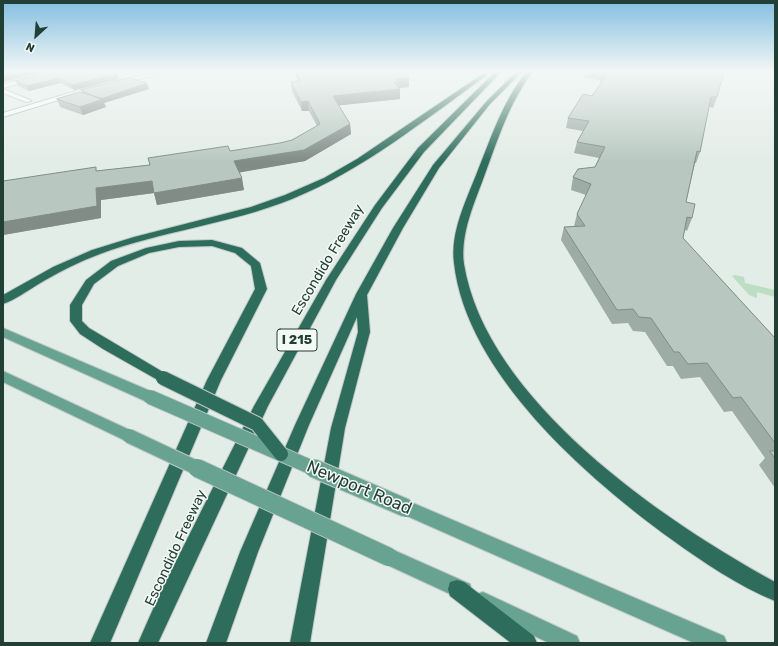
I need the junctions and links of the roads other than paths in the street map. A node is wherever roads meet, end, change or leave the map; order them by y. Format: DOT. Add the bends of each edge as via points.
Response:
graph roads {
  1 [pos="10,101"];
  2 [pos="22,101"];
  3 [pos="36,101"];
  4 [pos="446,101"];
  5 [pos="468,101"];
  6 [pos="490,101"];
  7 [pos="510,101"];
  8 [pos="17,104"];
  9 [pos="27,104"];
  10 [pos="3,108"];
  11 [pos="3,113"];
  12 [pos="362,294"];
  13 [pos="3,300"];
  14 [pos="3,332"];
  15 [pos="3,376"];
  16 [pos="281,454"];
  17 [pos="457,589"];
  18 [pos="775,592"];
  19 [pos="100,643"];
  20 [pos="148,643"];
  21 [pos="216,643"];
  22 [pos="300,643"];
  23 [pos="527,643"];
  24 [pos="570,643"];
  25 [pos="717,643"];
  1 -- 8 [label="main road"];
  2 -- 9 [label="main road"];
  3 -- 9 [label="main road"];
  4 -- 13 [label="highway" via="360,161 327,180 254,209 96,252 57,269"];
  5 -- 20 [label="highway, Escondido Freeway / I 215" via="416,156 378,207 331,280 260,406"];
  6 -- 12 [label="highway, I 215" via="436,166"];
  7 -- 18 [label="highway" via="500,122 461,229 459,263 467,301 486,342 522,394 550,426 584,458 690,543"];
  8 -- 9 [label="main road"];
  8 -- 10 [label="main road"];
  9 -- 11 [label="main road"];
  12 -- 21 [label="highway, I 215" via="302,425 249,552"];
  12 -- 22 [label="highway" via="364,332 338,428"];
  14 -- 16 [label="main road, Newport Road, bridge"];
  15 -- 17 [label="main road, bridge"];
  16 -- 19 [label="highway, bridge" via="257,424 163,378 95,339 78,326 75,321 75,308 90,281 130,256 182,243 225,246 244,254 258,269 261,278 261,289 214,380"];
  16 -- 25 [label="main road, Newport Road, bridge"];
  17 -- 23 [label="highway"];
  17 -- 24 [label="main road"];
}
